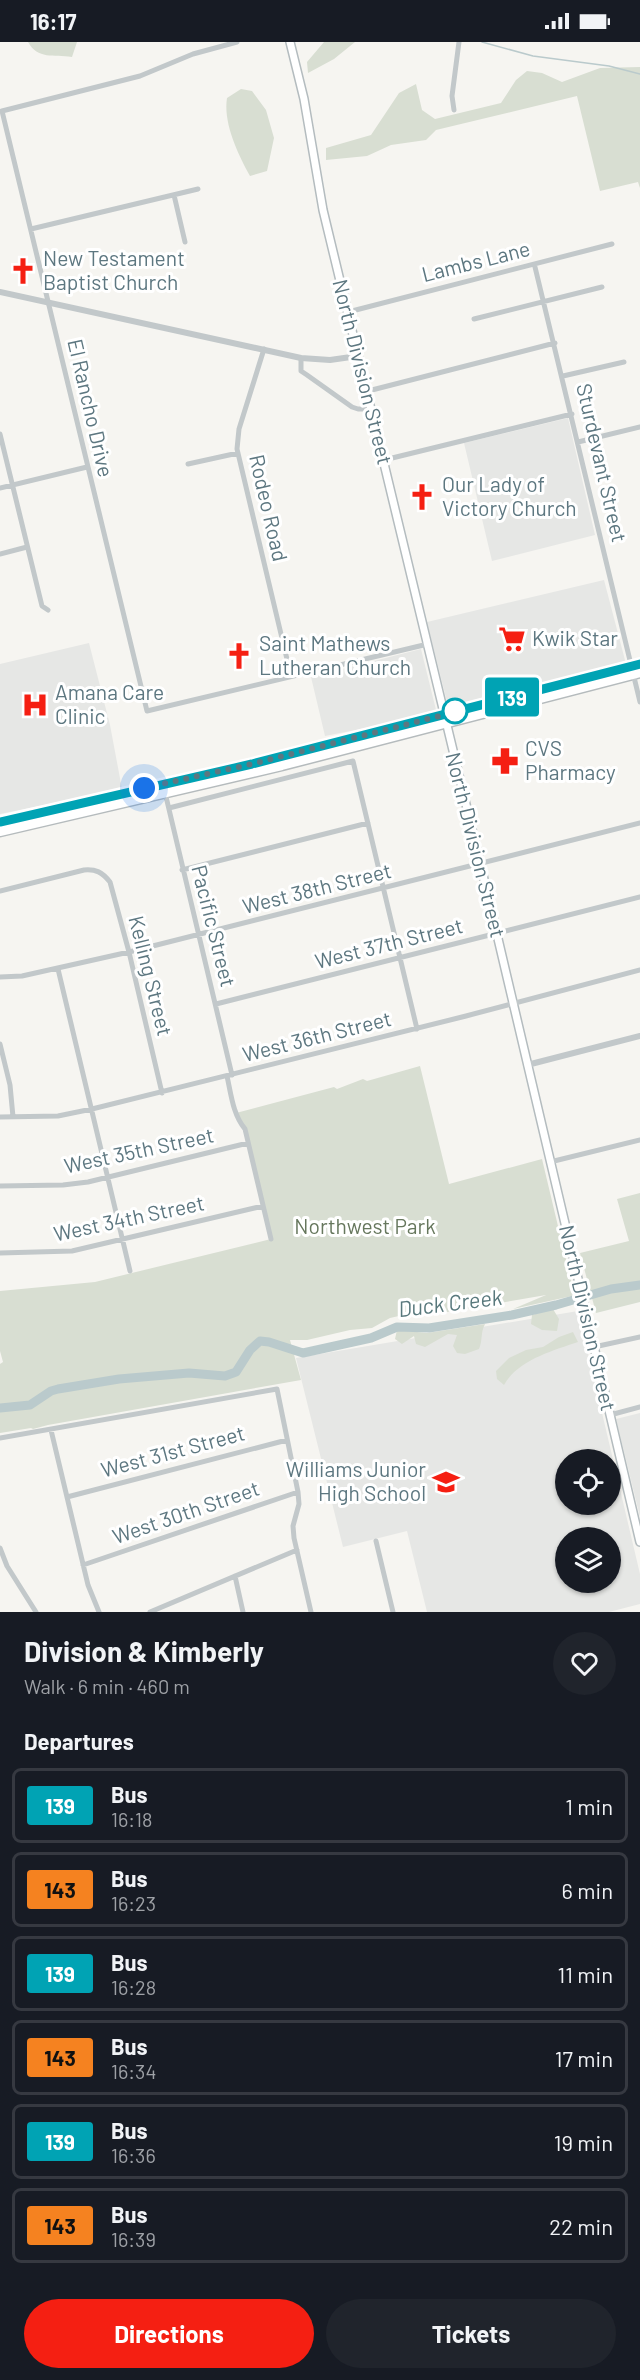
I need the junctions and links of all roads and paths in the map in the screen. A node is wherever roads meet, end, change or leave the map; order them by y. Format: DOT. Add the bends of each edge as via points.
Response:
graph roads {
  1 [pos="237,42"];
  2 [pos="290,42"];
  3 [pos="459,42"];
  4 [pos="454,110"];
  5 [pos="198,189"];
  6 [pos="174,195"];
  7 [pos="31,229"];
  8 [pos="185,242"];
  9 [pos="612,244"];
  10 [pos="535,267"];
  11 [pos="602,287"];
  12 [pos="0,292"];
  13 [pos="544,301"];
  14 [pos="48,302"];
  15 [pos="348,312"];
  16 [pos="474,319"];
  17 [pos="555,343"];
  18 [pos="264,349"];
  19 [pos="358,356"];
  20 [pos="301,358"];
  21 [pos="624,362"];
  22 [pos="563,376"];
  23 [pos="368,391"];
  24 [pos="372,409"];
  25 [pos="572,414"];
  26 [pos="640,427"];
  27 [pos="0,434"];
  28 [pos="578,442"];
  29 [pos="238,453"];
  30 [pos="384,460"];
  31 [pos="188,464"];
  32 [pos="87,467"];
  33 [pos="12,485"];
  34 [pos="0,488"];
  35 [pos="27,547"];
  36 [pos="0,554"];
  37 [pos="48,610"];
  38 [pos="428,644"];
  39 [pos="636,670"];
  40 [pos="291,676"];
  41 [pos="640,702"];
  42 [pos="445,719"];
  43 [pos="163,784"];
  44 [pos="165,794"];
  45 [pos="169,808"];
  46 [pos="0,822"];
  47 [pos="368,823"];
  48 [pos="640,823"];
  49 [pos="0,832"];
  50 [pos="480,863"];
  51 [pos="182,870"];
  52 [pos="384,889"];
  53 [pos="0,891"];
  54 [pos="640,897"];
  55 [pos="497,933"];
  56 [pos="199,935"];
  57 [pos="129,952"];
  58 [pos="401,958"];
  59 [pos="58,969"];
  60 [pos="640,970"];
  61 [pos="0,977"];
  62 [pos="216,1004"];
  63 [pos="513,1004"];
  64 [pos="417,1029"];
  65 [pos="640,1036"];
  66 [pos="0,1044"];
  67 [pos="527,1065"];
  68 [pos="230,1076"];
  69 [pos="162,1093"];
  70 [pos="92,1109"];
  71 [pos="0,1117"];
  72 [pos="13,1117"];
  73 [pos="640,1140"];
  74 [pos="249,1143"];
  75 [pos="550,1162"];
  76 [pos="108,1177"];
  77 [pos="0,1186"];
  78 [pos="263,1206"];
  79 [pos="271,1239"];
  80 [pos="123,1241"];
  81 [pos="0,1253"];
  82 [pos="130,1271"];
  83 [pos="640,1337"];
  84 [pos="594,1347"];
  85 [pos="640,1407"];
  86 [pos="610,1414"];
  87 [pos="51,1430"];
  88 [pos="0,1438"];
  89 [pos="287,1440"];
  90 [pos="298,1491"];
  91 [pos="67,1497"];
  92 [pos="376,1541"];
  93 [pos="640,1542"];
  94 [pos="0,1548"];
  95 [pos="297,1550"];
  96 [pos="83,1565"];
  97 [pos="235,1576"];
  98 [pos="172,1603"];
  99 [pos="36,1612"];
  100 [pos="99,1612"];
  101 [pos="150,1612"];
  102 [pos="174,1612"];
  103 [pos="243,1612"];
  104 [pos="311,1612"];
  105 [pos="393,1612"];
  1 -- 7 [label="street, El Rancho Drive" via="193,54 141,76 2,111"];
  2 -- 15 [label="main road, North Division Street" via="323,210"];
  3 -- 4 [label="street" via="452,96"];
  5 -- 6 [label="street"];
  6 -- 7 [label="street"];
  6 -- 8 [label="street"];
  7 -- 14 [label="street, El Rancho Drive"];
  9 -- 15 [label="street, Lambs Lane"];
  10 -- 13 [label="street, Sturdevant Street"];
  11 -- 13 [label="street"];
  12 -- 14 [label="street"];
  13 -- 16 [label="street"];
  13 -- 17 [label="street, Sturdevant Street"];
  14 -- 18 [label="street"];
  14 -- 32 [label="street, El Rancho Drive"];
  15 -- 19 [label="main road, North Division Street"];
  17 -- 22 [label="street, Sturdevant Street"];
  17 -- 23 [label="street"];
  18 -- 20 [label="street"];
  18 -- 29 [label="street, Rodeo Road" via="239,429"];
  19 -- 20 [label="street" via="330,360"];
  19 -- 23 [label="main road, North Division Street"];
  20 -- 24 [label="street" via="301,371 352,407"];
  21 -- 22 [label="street"];
  22 -- 25 [label="street, Sturdevant Street"];
  23 -- 24 [label="main road, North Division Street"];
  24 -- 30 [label="main road, North Division Street"];
  25 -- 28 [label="street, Sturdevant Street"];
  25 -- 30 [label="street"];
  26 -- 28 [label="street"];
  27 -- 33 [label="street"];
  28 -- 39 [label="street, Sturdevant Street"];
  29 -- 31 [label="street"];
  29 -- 40 [label="street, Rodeo Road"];
  30 -- 38 [label="main road, North Division Street"];
  32 -- 33 [label="street"];
  32 -- 40 [label="street, El Rancho Drive" via="147,711"];
  33 -- 34 [label="street"];
  33 -- 35 [label="street"];
  35 -- 36 [label="street"];
  35 -- 37 [label="street" via="42,606"];
  38 -- 40 [label="street"];
  38 -- 42 [label="main road, North Division Street"];
  39 -- 41 [label="street, Sturdevant Street"];
  39 -- 42 [label="main road"];
  42 -- 43 [label="main road"];
  42 -- 44 [label="main road"];
  42 -- 50 [label="main road, North Division Street"];
  43 -- 44 [label="street, Pacific Street"];
  43 -- 46 [label="main road"];
  44 -- 45 [label="street, Pacific Street"];
  44 -- 49 [label="main road"];
  45 -- 47 [label="street" via="353,761"];
  45 -- 51 [label="street, Pacific Street"];
  47 -- 51 [label="street"];
  47 -- 52 [label="street"];
  48 -- 50 [label="street, West 38th Street"];
  50 -- 52 [label="street, West 38th Street"];
  50 -- 55 [label="main road, North Division Street"];
  51 -- 56 [label="street, Pacific Street"];
  52 -- 56 [label="street, West 38th Street"];
  52 -- 58 [label="street"];
  53 -- 57 [label="street, Kelling Street" via="84,870 100,871 110,882"];
  54 -- 55 [label="street, West 37th Street"];
  55 -- 58 [label="street, West 37th Street"];
  55 -- 63 [label="main road, North Division Street"];
  56 -- 57 [label="street, West 38th Street"];
  56 -- 62 [label="street, Pacific Street"];
  57 -- 59 [label="street, West 38th Street"];
  57 -- 69 [label="street, Kelling Street"];
  58 -- 62 [label="street, West 37th Street"];
  58 -- 64 [label="street"];
  59 -- 61 [label="street, West 38th Street"];
  59 -- 70 [label="street"];
  60 -- 63 [label="street, West 36th Street"];
  62 -- 68 [label="street, Pacific Street"];
  63 -- 64 [label="street, West 36th Street"];
  63 -- 67 [label="main road, North Division Street"];
  64 -- 68 [label="street, West 36th Street"];
  65 -- 67 [label="street"];
  66 -- 72 [label="street"];
  67 -- 75 [label="main road, North Division Street"];
  68 -- 69 [label="street, West 36th Street"];
  68 -- 74 [label="street, Pacific Street" via="234,1107"];
  69 -- 70 [label="street, West 36th Street"];
  70 -- 72 [label="street, West 36th Street" via="58,1116"];
  70 -- 76 [label="street"];
  71 -- 72 [label="street, West 36th Street"];
  73 -- 75 [label="street"];
  74 -- 76 [label="street, West 35th Street"];
  74 -- 78 [label="street, Pacific Street"];
  75 -- 84 [label="main road, North Division Street"];
  76 -- 77 [label="street, West 35th Street" via="63,1185"];
  76 -- 80 [label="street"];
  78 -- 79 [label="street, Pacific Street"];
  78 -- 80 [label="street, West 34th Street"];
  80 -- 81 [label="street, West 34th Street" via="72,1251"];
  80 -- 82 [label="street"];
  83 -- 84 [label="street"];
  84 -- 86 [label="main road, North Division Street"];
  85 -- 86 [label="street"];
  86 -- 93 [label="main road, North Division Street"];
  87 -- 88 [label="street"];
  87 -- 89 [label="street" via="277,1389"];
  87 -- 91 [label="street"];
  89 -- 90 [label="street"];
  89 -- 91 [label="street, West 31st Street"];
  90 -- 95 [label="street" via="293,1526"];
  90 -- 96 [label="street, West 30th Street"];
  91 -- 96 [label="street"];
  92 -- 105 [label="street"];
  94 -- 99 [label="street"];
  95 -- 97 [label="street"];
  95 -- 104 [label="street"];
  96 -- 100 [label="street"];
  97 -- 98 [label="street"];
  97 -- 103 [label="street"];
  98 -- 101 [label="street"];
  98 -- 102 [label="street"];
}
